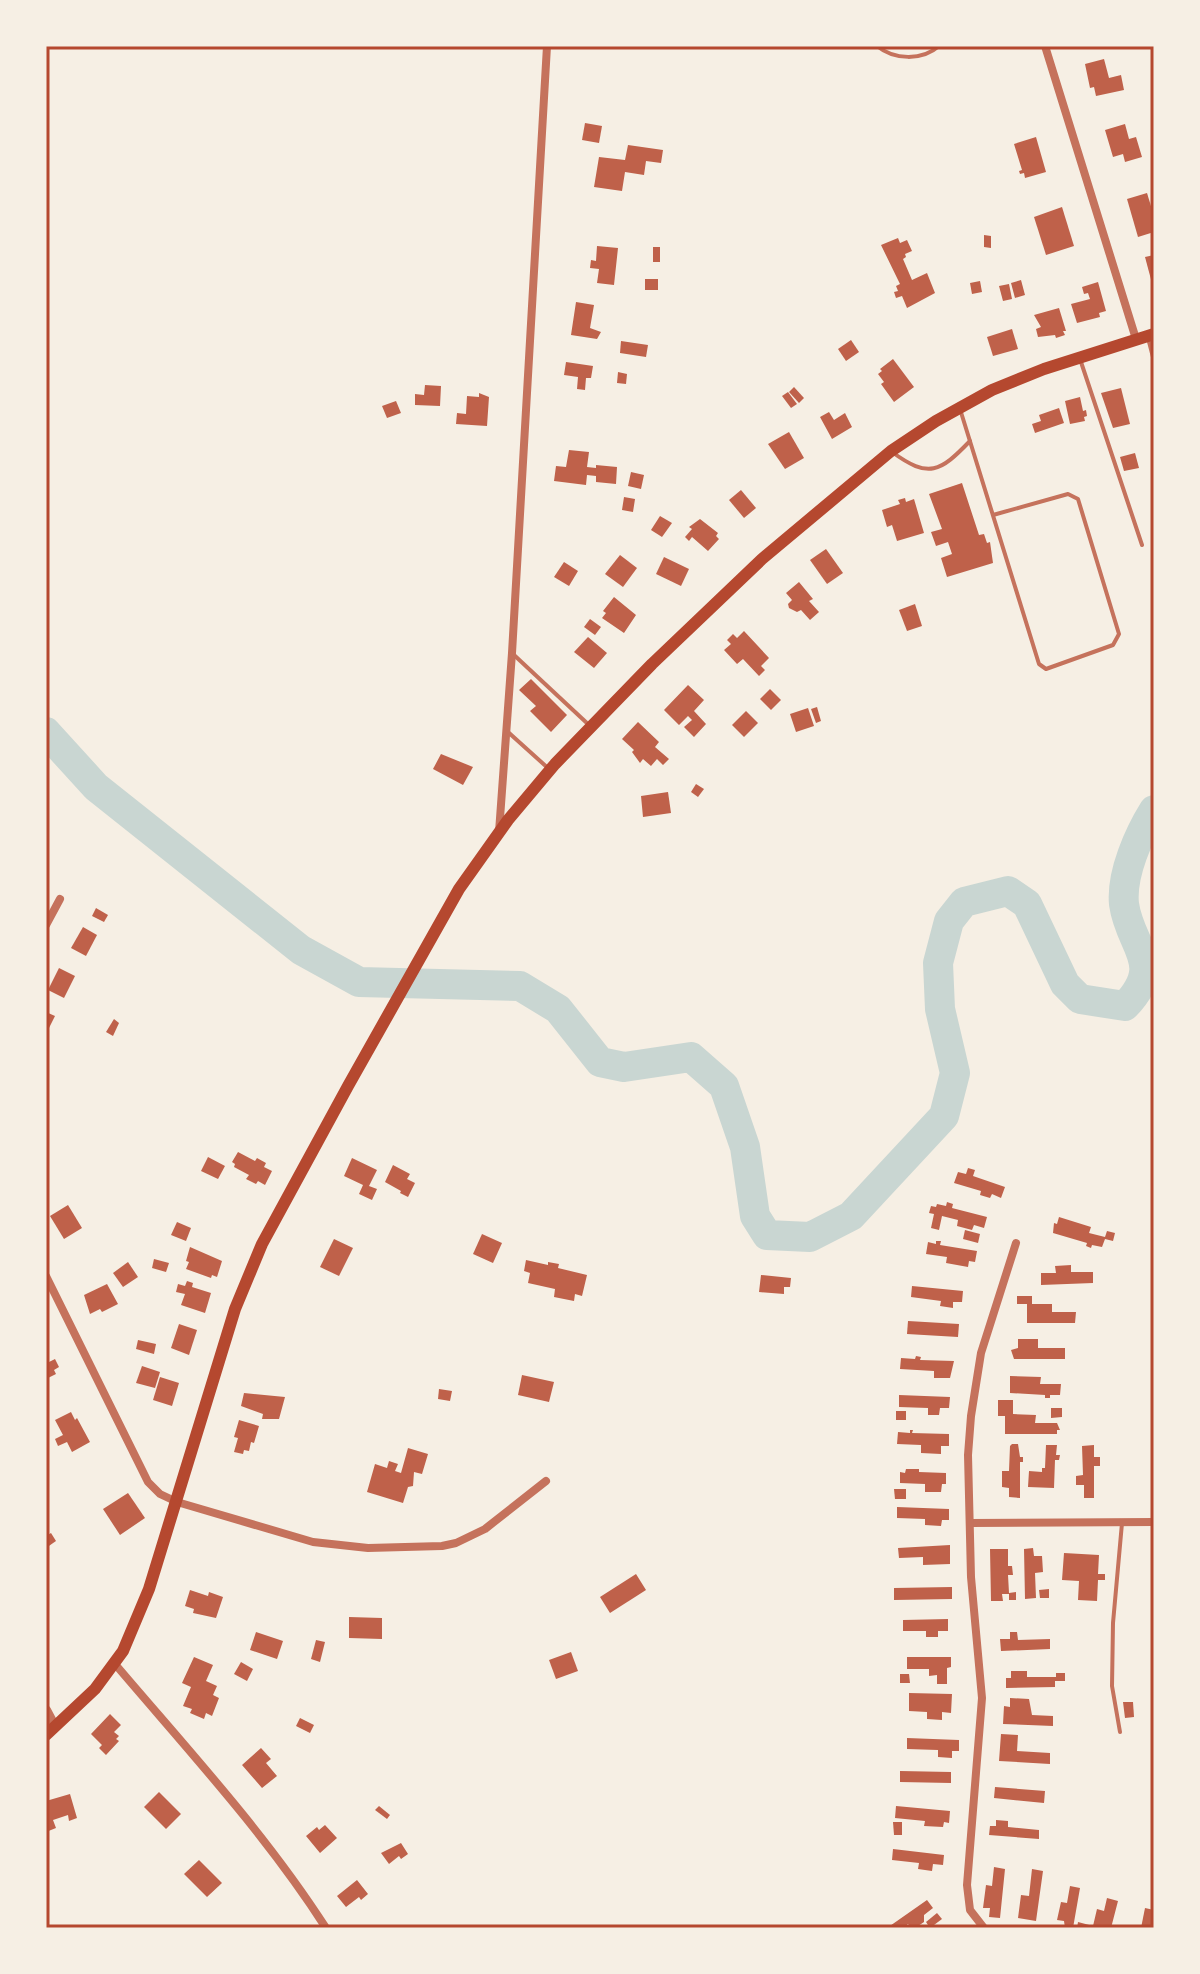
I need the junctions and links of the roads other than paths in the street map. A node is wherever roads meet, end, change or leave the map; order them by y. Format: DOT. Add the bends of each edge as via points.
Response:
graph roads {
  1 [pos="547,46"];
  2 [pos="877,46"];
  3 [pos="939,46"];
  4 [pos="1045,46"];
  5 [pos="1146,336"];
  6 [pos="1079,357"];
  7 [pos="1154,361"];
  8 [pos="960,407"];
  9 [pos="970,441"];
  10 [pos="891,451"];
  11 [pos="993,515"];
  12 [pos="1142,545"];
  13 [pos="512,653"];
  14 [pos="590,727"];
  15 [pos="506,730"];
  16 [pos="549,770"];
  17 [pos="499,833"];
  18 [pos="60,899"];
  19 [pos="46,925"];
  20 [pos="1016,1243"];
  21 [pos="46,1276"];
  22 [pos="546,1481"];
  23 [pos="177,1502"];
  24 [pos="1154,1522"];
  25 [pos="970,1523"];
  26 [pos="1122,1523"];
  27 [pos="115,1664"];
  28 [pos="46,1710"];
  29 [pos="51,1731"];
  30 [pos="1120,1732"];
  31 [pos="982,1927"];
  32 [pos="326,1928"];
  1 -- 13 [label="street"];
  2 -- 3 [label="lane" via="896,56 928,54"];
  4 -- 5 [label="street"];
  5 -- 6 [label="main road"];
  5 -- 7 [label="lane"];
  6 -- 8 [label="main road"];
  6 -- 12 [label="lane"];
  8 -- 9 [label="lane"];
  8 -- 10 [label="main road"];
  9 -- 10 [label="lane" via="934,470 910,465"];
  9 -- 11 [label="lane"];
  10 -- 14 [label="main road" via="762,559"];
  11 -- 11 [label="lane" via="1039,664 1046,669 1113,645 1119,634 1078,499 1068,494"];
  13 -- 14 [label="lane"];
  13 -- 15 [label="street"];
  14 -- 16 [label="main road"];
  15 -- 16 [label="lane"];
  15 -- 17 [label="street"];
  16 -- 17 [label="main road"];
  17 -- 23 [label="main road" via="459,889 247,1277"];
  18 -- 19 [label="street"];
  20 -- 25 [label="street" via="981,1353 973,1397"];
  21 -- 23 [label="street" via="148,1482"];
  22 -- 23 [label="street" via="485,1529 442,1546 368,1548 313,1542"];
  23 -- 27 [label="main road" via="140,1615"];
  24 -- 26 [label="street"];
  25 -- 26 [label="street"];
  25 -- 31 [label="street" via="982,1698 967,1885 970,1910"];
  26 -- 30 [label="lane" via="1112,1686"];
  27 -- 29 [label="main road"];
  27 -- 32 [label="street" via="294,1878"];
  28 -- 29 [label="street"];
}
